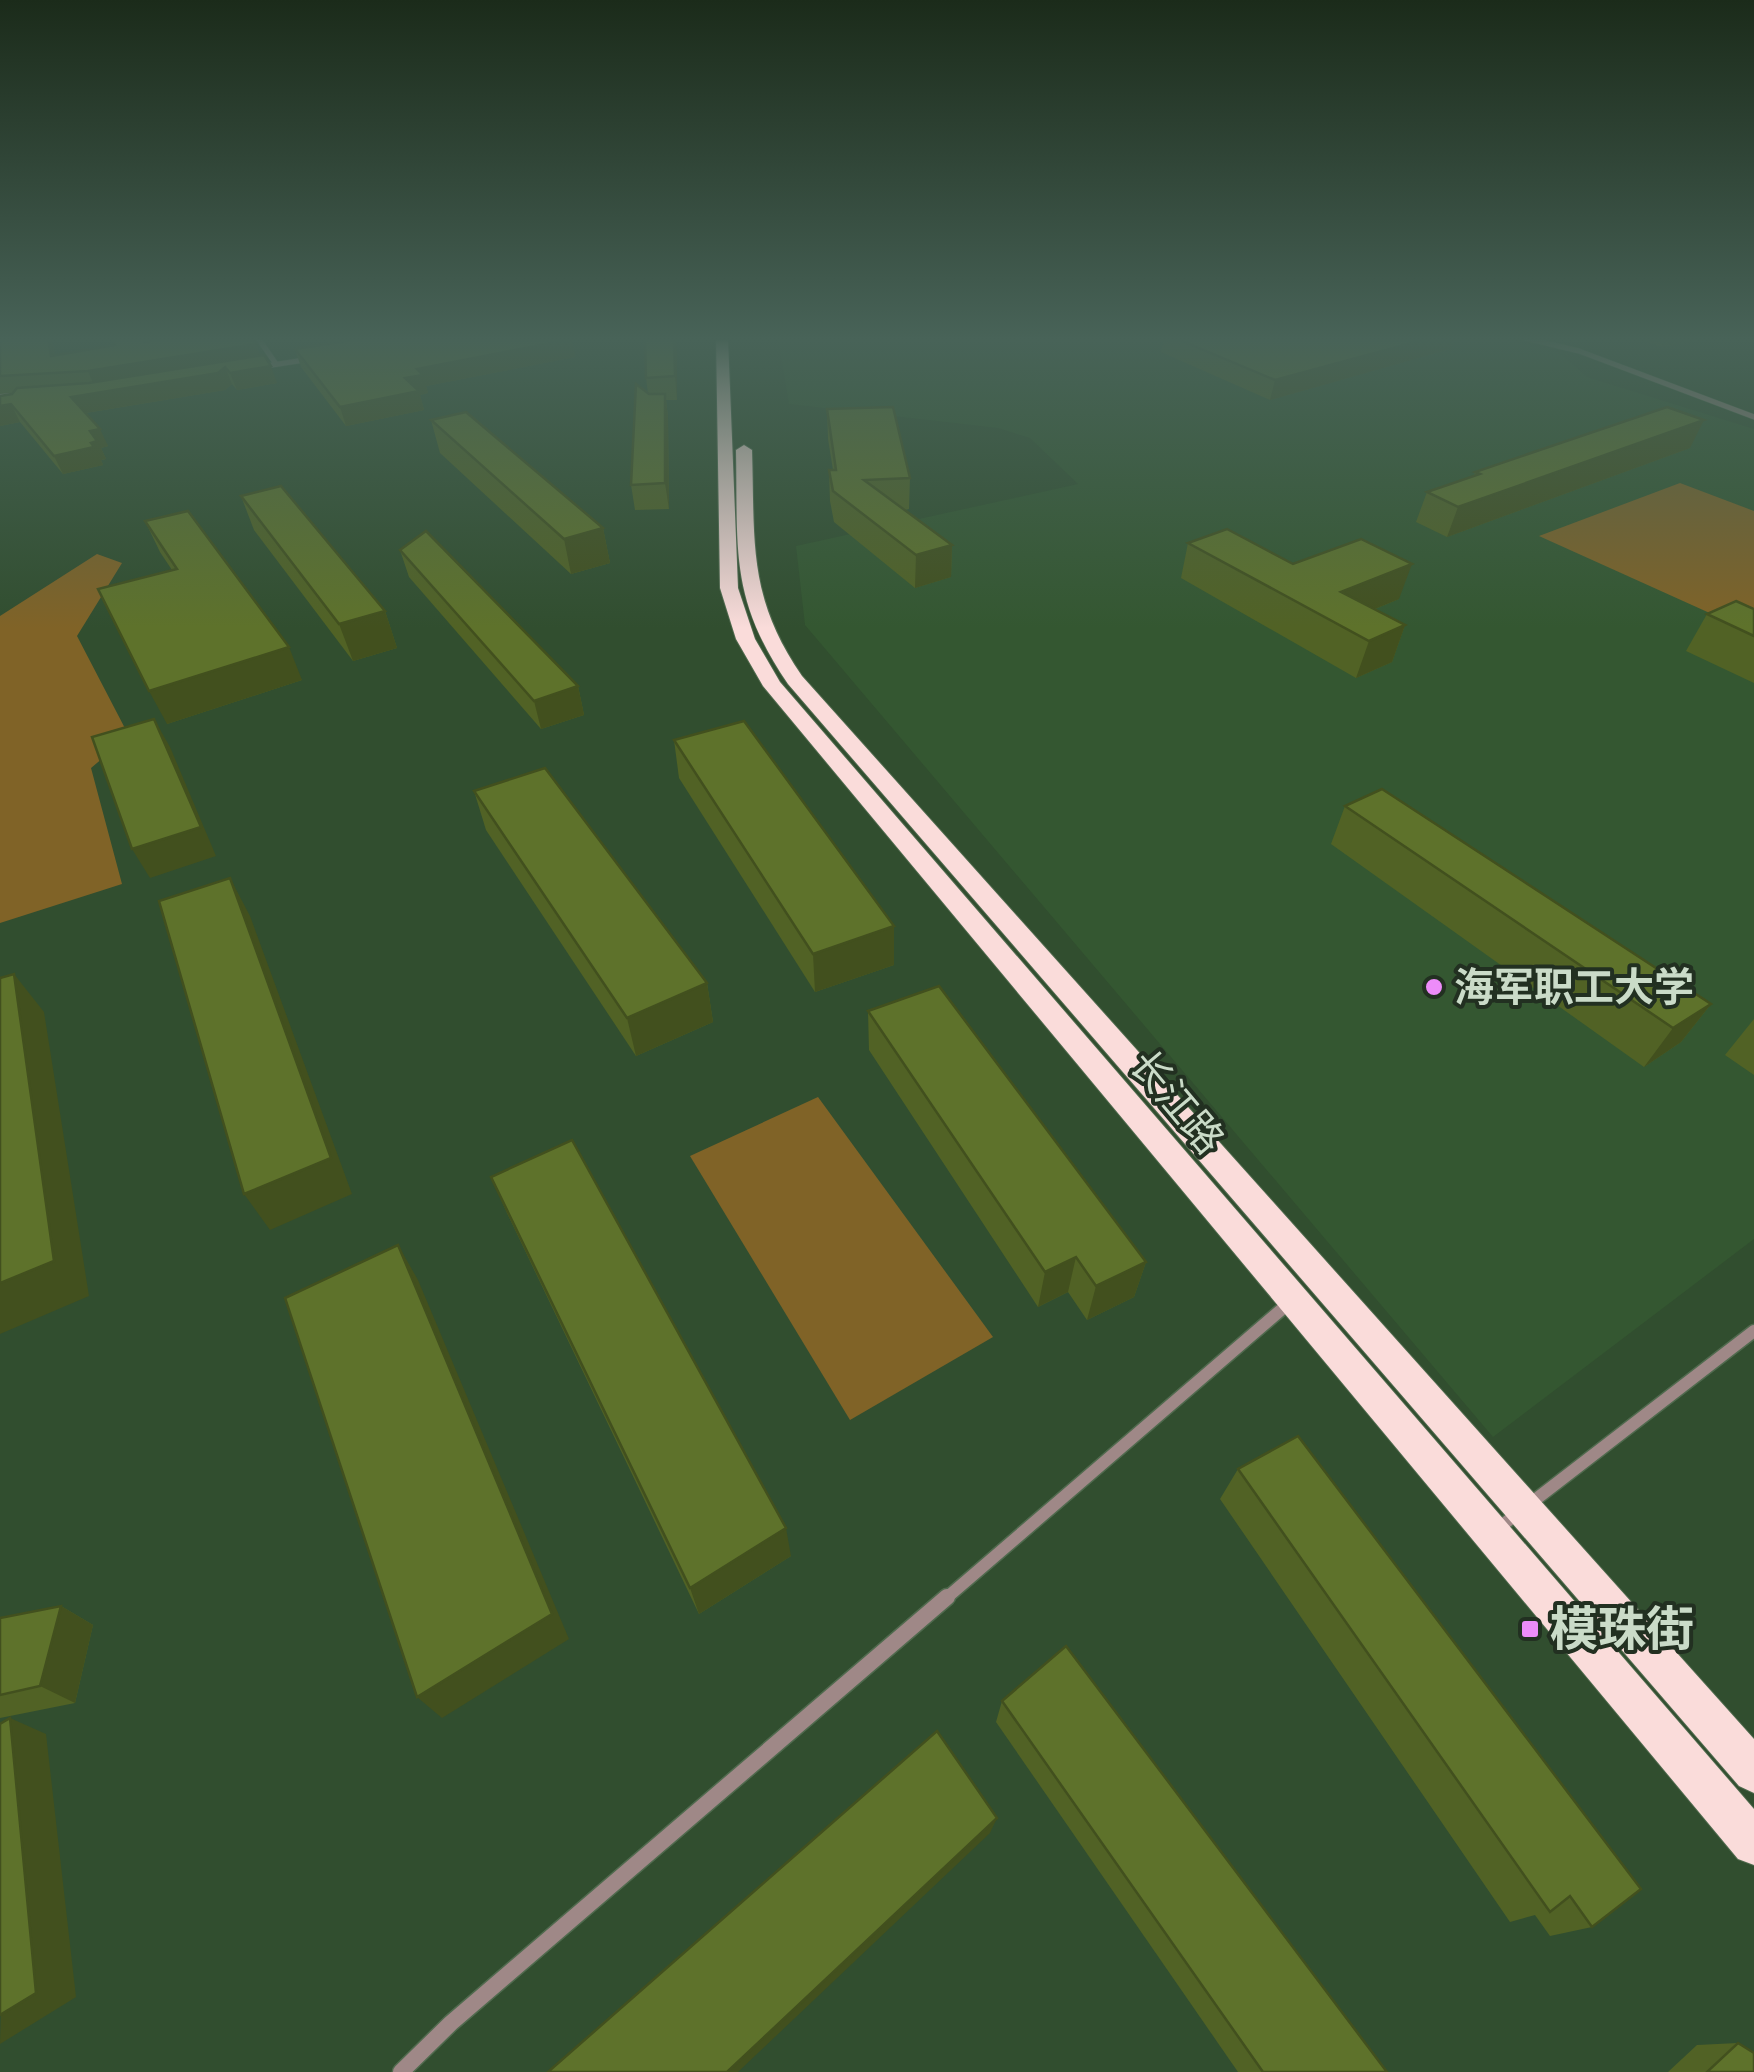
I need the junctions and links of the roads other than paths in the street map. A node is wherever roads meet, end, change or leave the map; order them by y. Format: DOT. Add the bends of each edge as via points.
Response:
graph roads {
  1 [pos="725,435"];
  2 [pos="743,435"];
  3 [pos="1320,1276"];
  4 [pos="1293,1300"];
  5 [pos="1754,1330"];
  6 [pos="1523,1509"];
  7 [pos="1492,1534"];
  8 [pos="1754,1771"];
  9 [pos="1754,1843"];
  10 [pos="401,2072"];
  1 -- 4 [label="highway, 长江路" via="729,588 750,652 772,686"];
  2 -- 3 [label="highway, 长江路" via="750,584 758,615 795,680"];
  3 -- 4 [label="street"];
  3 -- 6 [label="highway, 长江路"];
  4 -- 7 [label="highway, 长江路"];
  4 -- 10 [label="street"];
  5 -- 6 [label="street"];
  6 -- 7 [label="street"];
  6 -- 8 [label="highway, 长江路"];
  7 -- 9 [label="highway, 长江路"];
}
